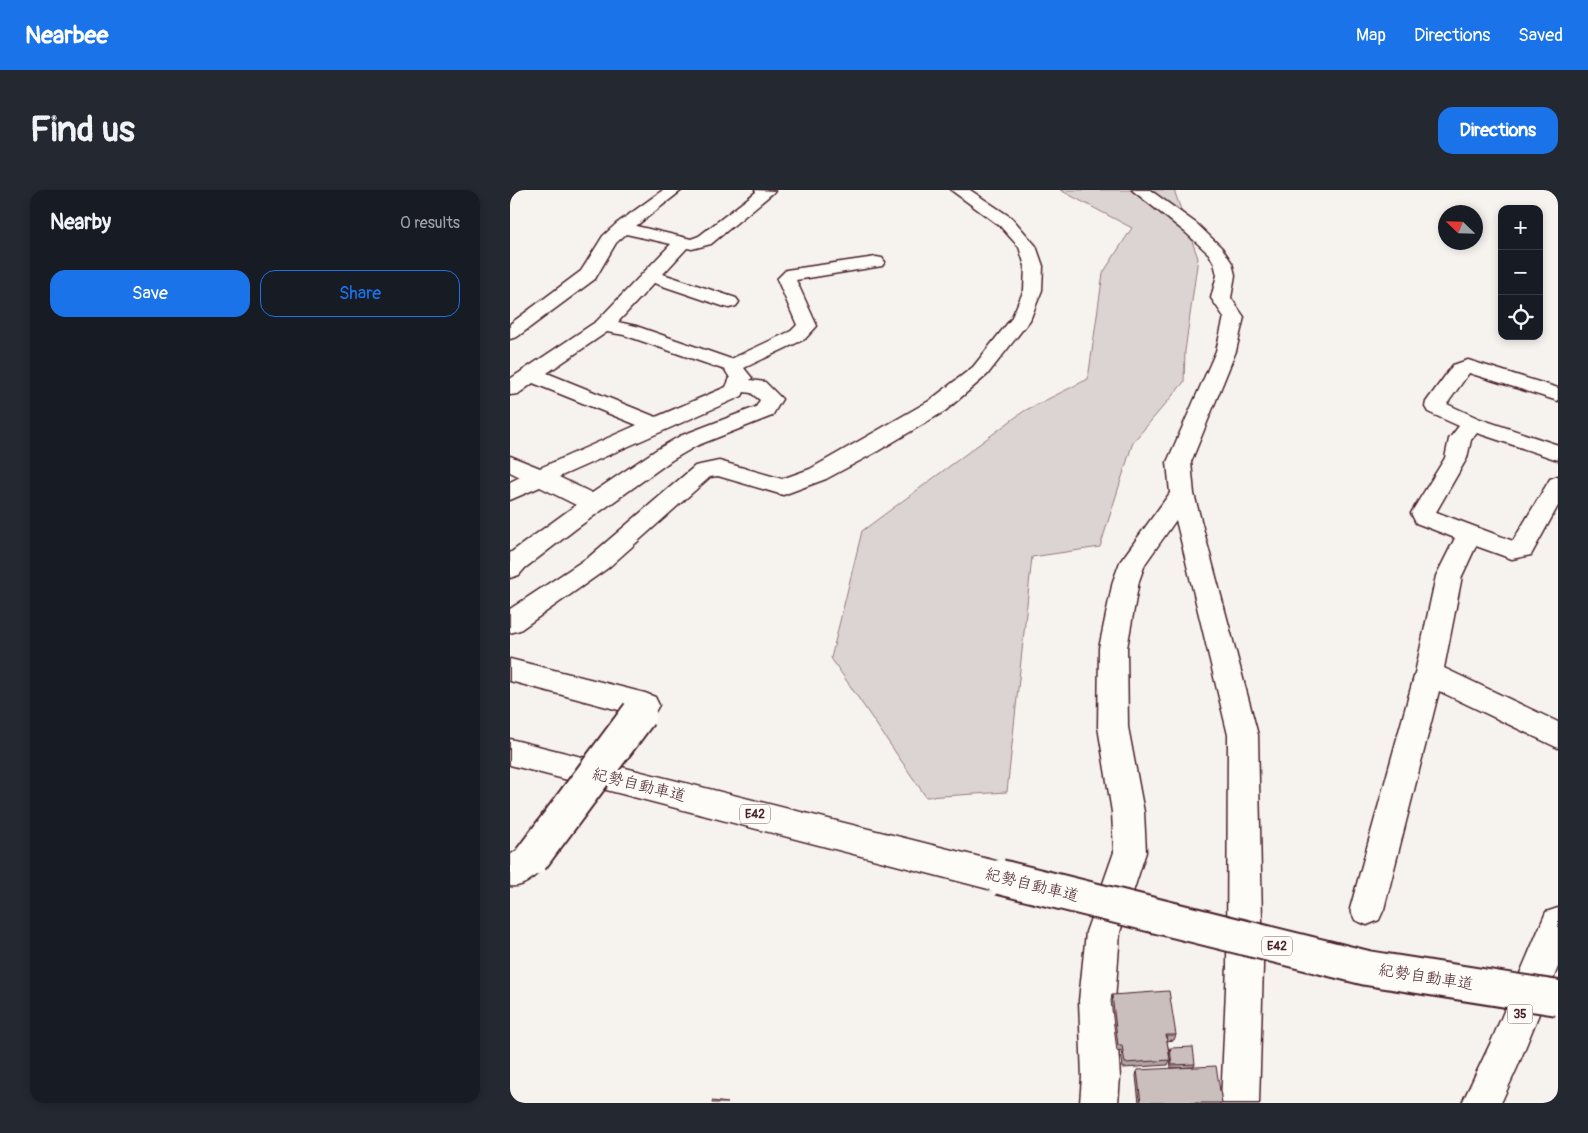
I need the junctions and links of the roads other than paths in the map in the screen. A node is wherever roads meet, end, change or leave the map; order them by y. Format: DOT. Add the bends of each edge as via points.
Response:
graph roads {
  1 [pos="674,190"];
  2 [pos="766,190"];
  3 [pos="959,190"];
  4 [pos="1140,190"];
  5 [pos="622,228"];
  6 [pos="683,242"];
  7 [pos="876,262"];
  8 [pos="651,276"];
  9 [pos="729,302"];
  10 [pos="604,325"];
  11 [pos="510,332"];
  12 [pos="530,374"];
  13 [pos="735,376"];
  14 [pos="510,389"];
  15 [pos="1558,395"];
  16 [pos="1472,424"];
  17 [pos="656,425"];
  18 [pos="1558,453"];
  19 [pos="510,463"];
  20 [pos="540,477"];
  21 [pos="1558,484"];
  22 [pos="510,492"];
  23 [pos="1182,494"];
  24 [pos="594,504"];
  25 [pos="1469,534"];
  26 [pos="510,569"];
  27 [pos="510,623"];
  28 [pos="510,670"];
  29 [pos="1429,673"];
  30 [pos="1558,736"];
  31 [pos="510,752"];
  32 [pos="520,865"];
  33 [pos="1366,909"];
  34 [pos="1558,924"];
  35 [pos="1558,998"];
  36 [pos="1100,1103"];
  37 [pos="1240,1103"];
  38 [pos="1481,1103"];
  1 -- 5 [label="main road"];
  2 -- 6 [label="main road" via="705,240 692,244"];
  3 -- 27 [label="main road" via="1006,222 1027,246 1034,266 1033,290 1020,320 980,371 937,406 870,446 818,474 783,487 719,468 703,471 598,562"];
  4 -- 23 [label="main road" via="1209,243 1224,261 1226,275 1222,298 1234,318 1226,351 1179,462"];
  5 -- 6 [label="main road"];
  5 -- 11 [label="main road" via="609,240 588,275"];
  6 -- 8 [label="main road"];
  7 -- 13 [label="main road" via="793,274 786,279 807,326"];
  8 -- 9 [label="main road"];
  8 -- 10 [label="main road"];
  10 -- 12 [label="main road"];
  10 -- 13 [label="main road" via="629,330"];
  12 -- 14 [label="main road"];
  12 -- 17 [label="main road"];
  13 -- 17 [label="main road" via="734,391"];
  13 -- 24 [label="main road" via="758,387 771,399 764,411 688,440"];
  15 -- 16 [label="main road" via="1468,366 1460,369 1436,407"];
  16 -- 18 [label="main road"];
  16 -- 25 [label="main road" via="1460,439 1456,458 1423,513 1425,517"];
  17 -- 20 [label="main road"];
  19 -- 20 [label="main road"];
  20 -- 22 [label="main road"];
  20 -- 24 [label="main road"];
  21 -- 25 [label="main road" via="1522,549 1512,550"];
  23 -- 36 [label="main road" via="1132,562 1113,648 1113,727 1128,812 1130,852 1103,932 1097,1002"];
  23 -- 37 [label="main road" via="1243,735 1245,966"];
  24 -- 26 [label="main road"];
  25 -- 29 [label="main road" via="1449,576"];
  28 -- 32 [label="main road, bridge" via="645,705"];
  29 -- 30 [label="main road"];
  29 -- 33 [label="main road"];
  31 -- 35 [label="main road, 紀勢自動車道 / E42, bridge" via="1367,968"];
  34 -- 38 [label="main road, 35"];
}
